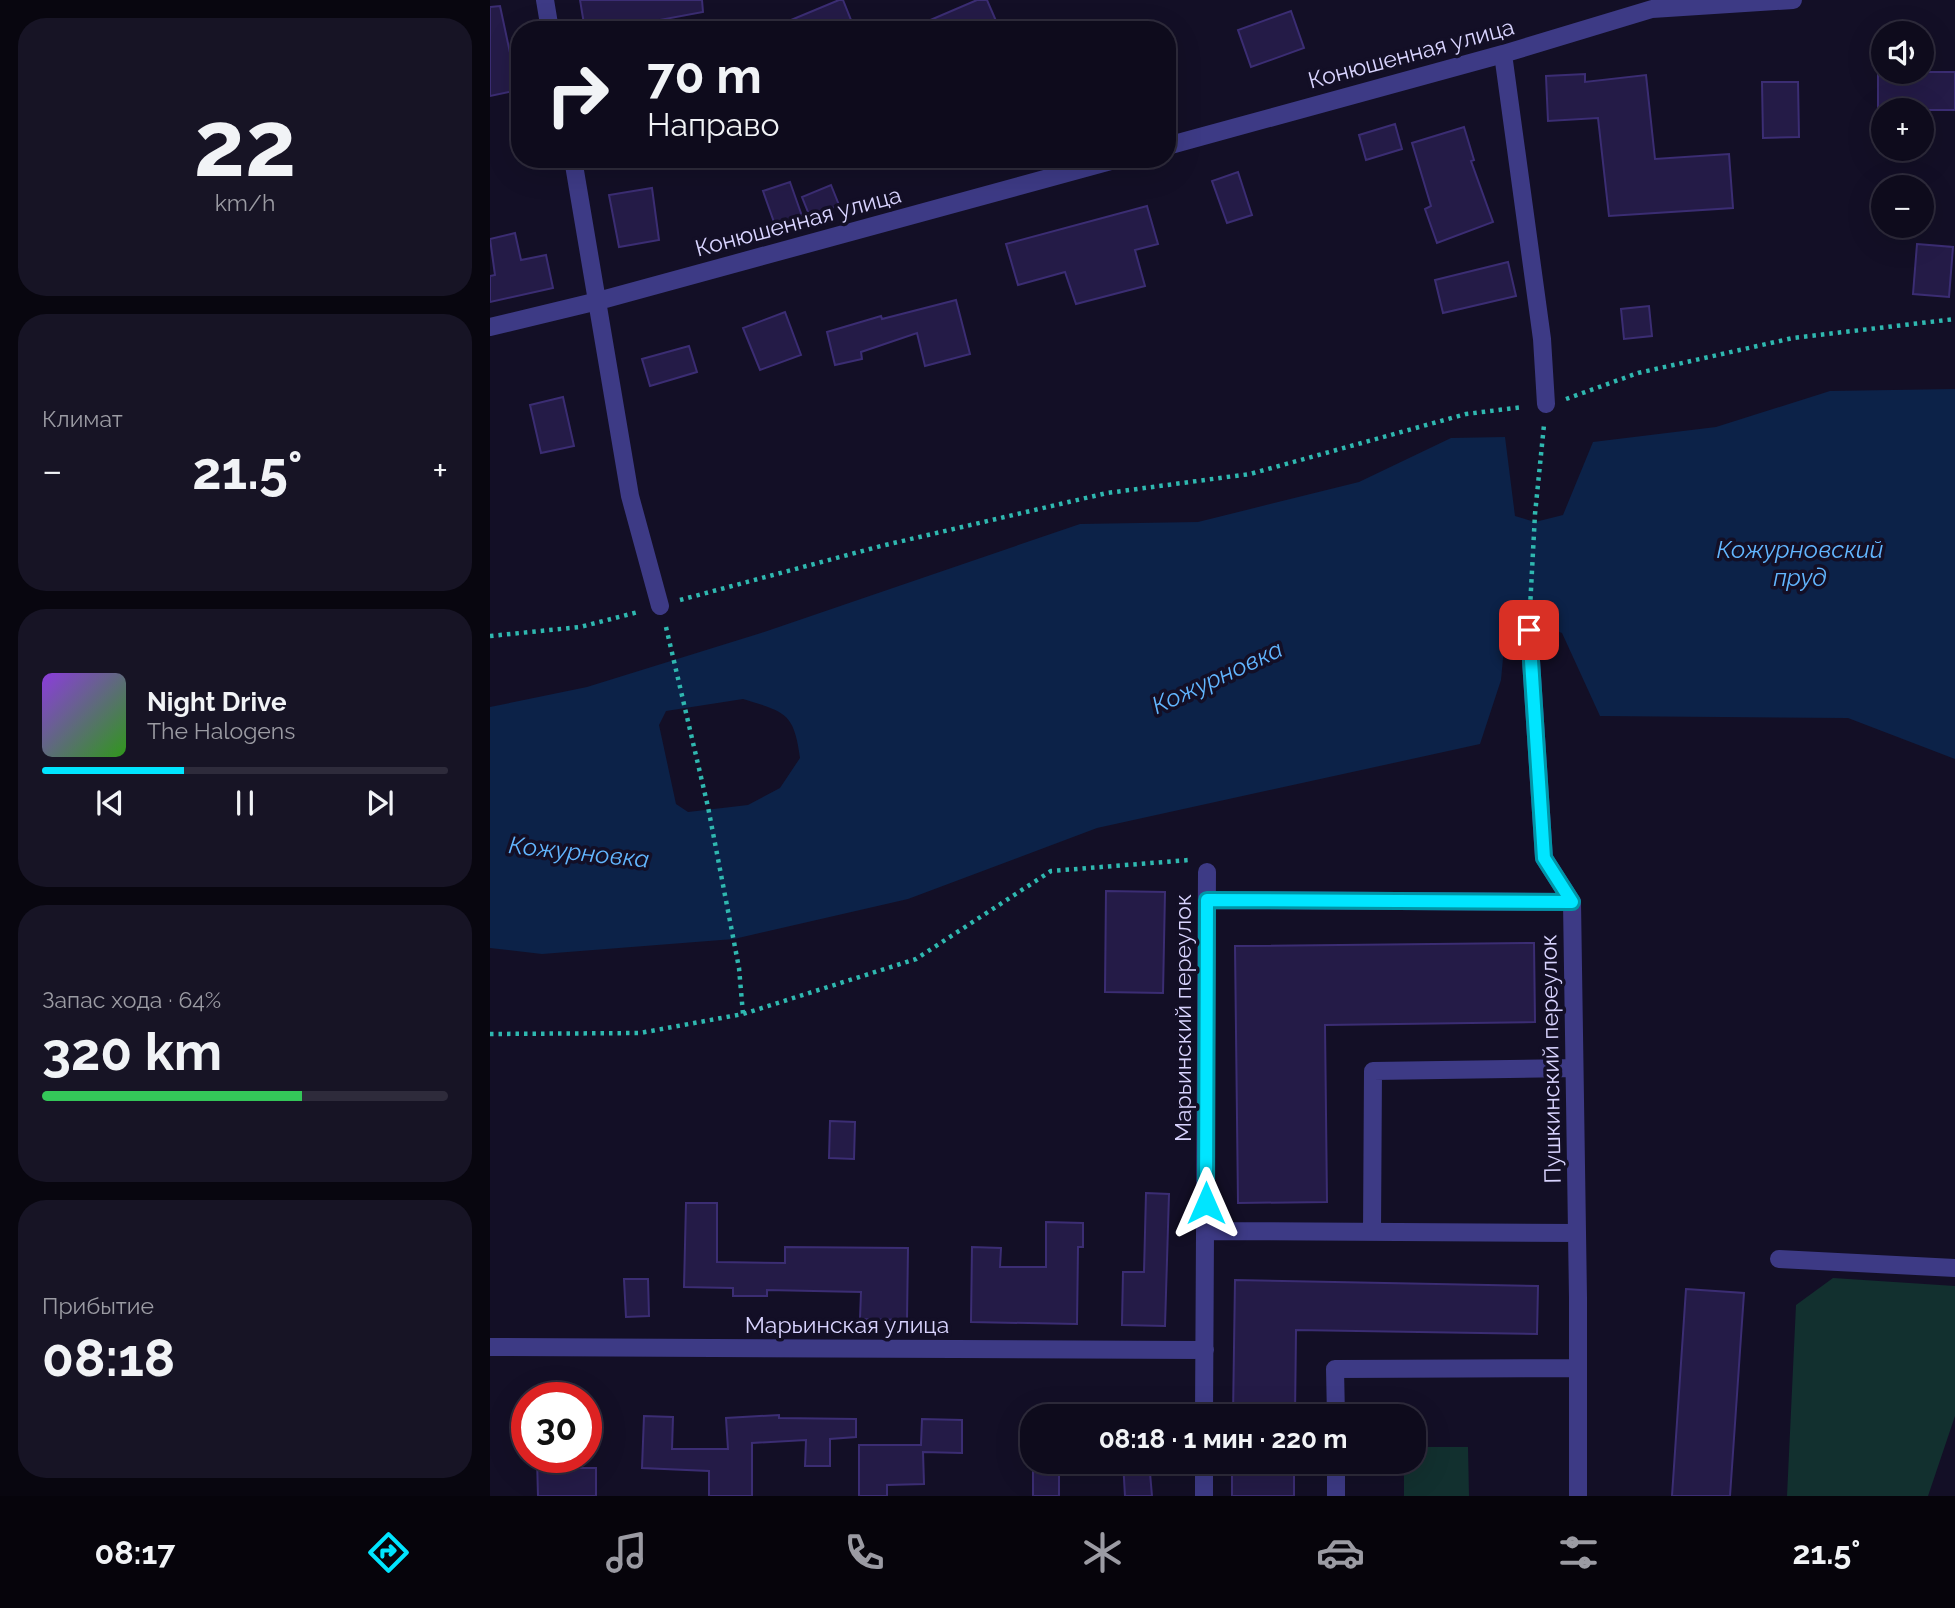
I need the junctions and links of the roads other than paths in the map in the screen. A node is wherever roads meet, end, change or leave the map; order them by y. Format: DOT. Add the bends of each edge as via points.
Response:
graph roads {
  1 [pos="545,0"];
  2 [pos="1793,0"];
  3 [pos="1651,5"];
  4 [pos="548,21"];
  5 [pos="1503,54"];
  6 [pos="1176,144"];
  7 [pos="575,168"];
  8 [pos="1085,168"];
  9 [pos="598,301"];
  10 [pos="490,327"];
  11 [pos="1546,404"];
  12 [pos="660,606"];
  13 [pos="1529,630"];
  14 [pos="1207,872"];
  15 [pos="1207,900"];
  16 [pos="1572,902"];
  17 [pos="1574,1068"];
  18 [pos="1205,1231"];
  19 [pos="1372,1232"];
  20 [pos="1577,1233"];
  21 [pos="1779,1259"];
  22 [pos="1955,1268"];
  23 [pos="490,1348"];
  24 [pos="1205,1350"];
  25 [pos="1578,1368"];
  26 [pos="1204,1404"];
  27 [pos="1336,1404"];
  28 [pos="1204,1474"];
  29 [pos="1336,1474"];
  30 [pos="1204,1496"];
  31 [pos="1336,1496"];
  32 [pos="1578,1496"];
  1 -- 4 [label="street"];
  2 -- 3 [label="street, Конюшенная улица"];
  3 -- 5 [label="street, Конюшенная улица"];
  5 -- 6 [label="street, Конюшенная улица"];
  5 -- 11 [label="street" via="1542,340"];
  7 -- 9 [label="street"];
  8 -- 9 [label="street, Конюшенная улица"];
  9 -- 10 [label="street, Конюшенная улица"];
  9 -- 12 [label="street" via="630,496"];
  13 -- 16 [label="street, Пушкинский переулок" via="1544,858"];
  14 -- 15 [label="street, Марьинский переулок"];
  15 -- 16 [label="street"];
  15 -- 18 [label="street, Марьинский переулок"];
  16 -- 17 [label="street, Пушкинский переулок"];
  17 -- 19 [label="street" via="1373,1071"];
  17 -- 20 [label="street, Пушкинский переулок"];
  18 -- 19 [label="street"];
  18 -- 24 [label="street, Марьинский переулок"];
  19 -- 20 [label="street"];
  20 -- 25 [label="street, Пушкинский переулок"];
  21 -- 22 [label="street"];
  23 -- 24 [label="street, Марьинская улица"];
  24 -- 26 [label="street, Марьинский переулок"];
  25 -- 27 [label="street" via="1335,1369"];
  25 -- 32 [label="street, Пушкинский переулок"];
  28 -- 30 [label="street"];
  29 -- 31 [label="street"];
}
